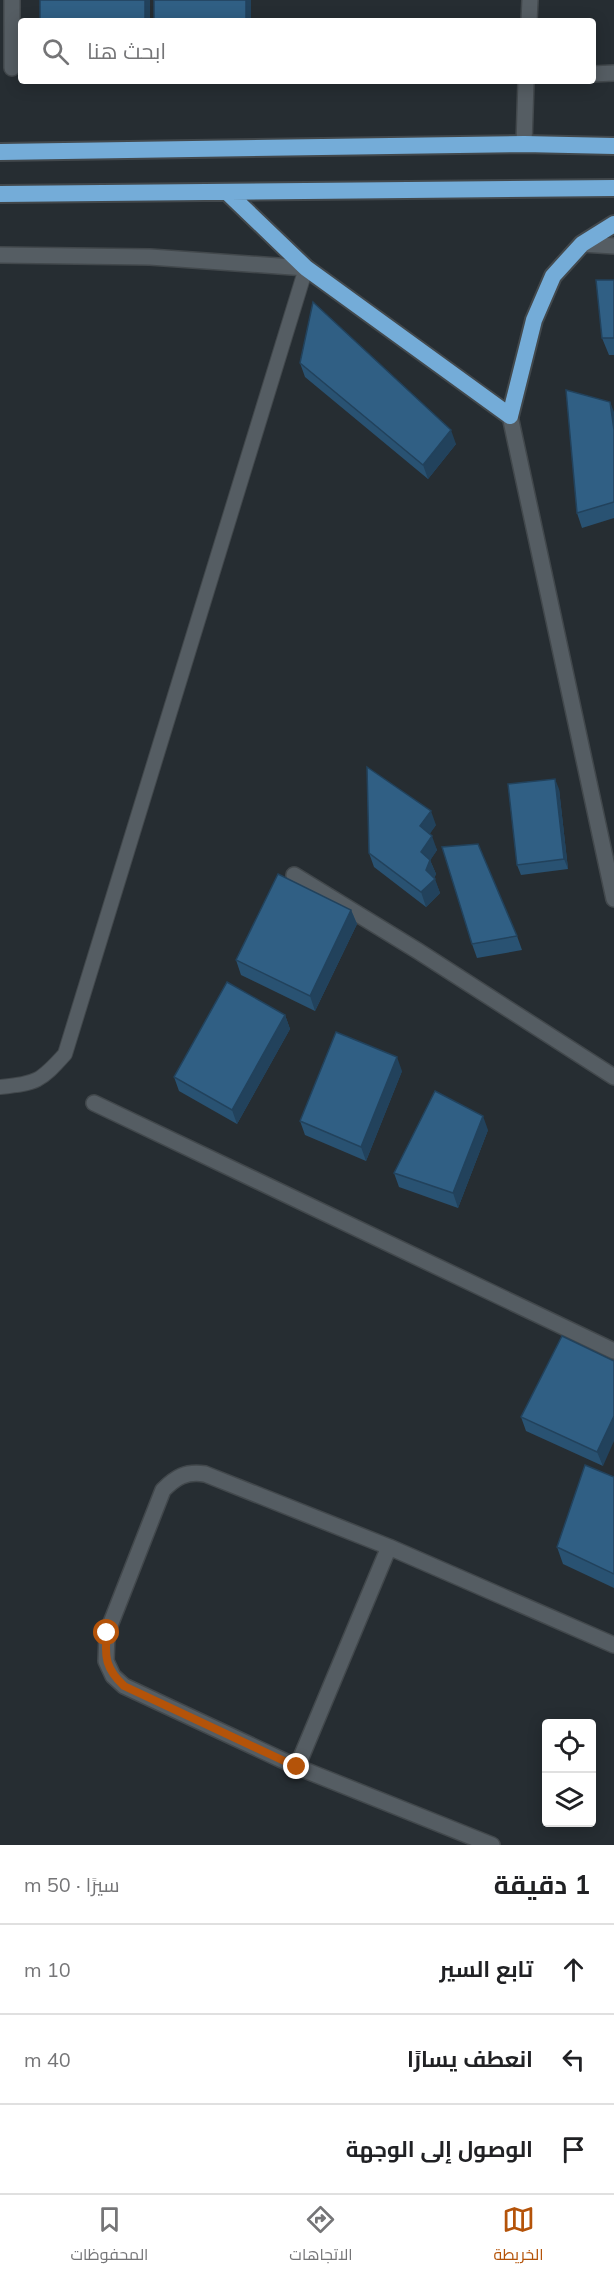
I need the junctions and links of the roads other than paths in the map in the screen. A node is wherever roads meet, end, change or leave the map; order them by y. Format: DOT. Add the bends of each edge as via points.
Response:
graph roads {
  1 [pos="12,0"];
  2 [pos="530,0"];
  3 [pos="529,18"];
  4 [pos="11,68"];
  5 [pos="614,73"];
  6 [pos="596,74"];
  7 [pos="526,84"];
  8 [pos="524,144"];
  9 [pos="614,146"];
  10 [pos="0,152"];
  11 [pos="614,188"];
  12 [pos="228,193"];
  13 [pos="0,194"];
  14 [pos="614,224"];
  15 [pos="582,244"];
  16 [pos="614,246"];
  17 [pos="0,255"];
  18 [pos="306,267"];
  19 [pos="510,416"];
  20 [pos="294,876"];
  21 [pos="614,899"];
  22 [pos="614,1077"];
  23 [pos="0,1087"];
  24 [pos="94,1103"];
  25 [pos="614,1351"];
  26 [pos="389,1547"];
  27 [pos="614,1645"];
  28 [pos="297,1767"];
  29 [pos="492,1845"];
  1 -- 4 [label="street"];
  2 -- 3 [label="street"];
  5 -- 6 [label="street"];
  7 -- 8 [label="street"];
  8 -- 9 [label="highway"];
  8 -- 10 [label="highway"];
  11 -- 12 [label="highway"];
  12 -- 13 [label="highway"];
  12 -- 18 [label="highway"];
  14 -- 15 [label="highway"];
  15 -- 16 [label="street"];
  15 -- 19 [label="highway" via="553,276 534,320"];
  17 -- 18 [label="street" via="150,257"];
  18 -- 19 [label="highway"];
  18 -- 23 [label="lane" via="65,1054 32,1083"];
  19 -- 21 [label="street"];
  20 -- 22 [label="street"];
  24 -- 25 [label="street"];
  26 -- 27 [label="street"];
  26 -- 28 [label="street"];
  26 -- 28 [label="street" via="205,1474 186,1473 163,1490 107,1633 106,1660 113,1676 124,1686"];
  28 -- 29 [label="street"];
}
